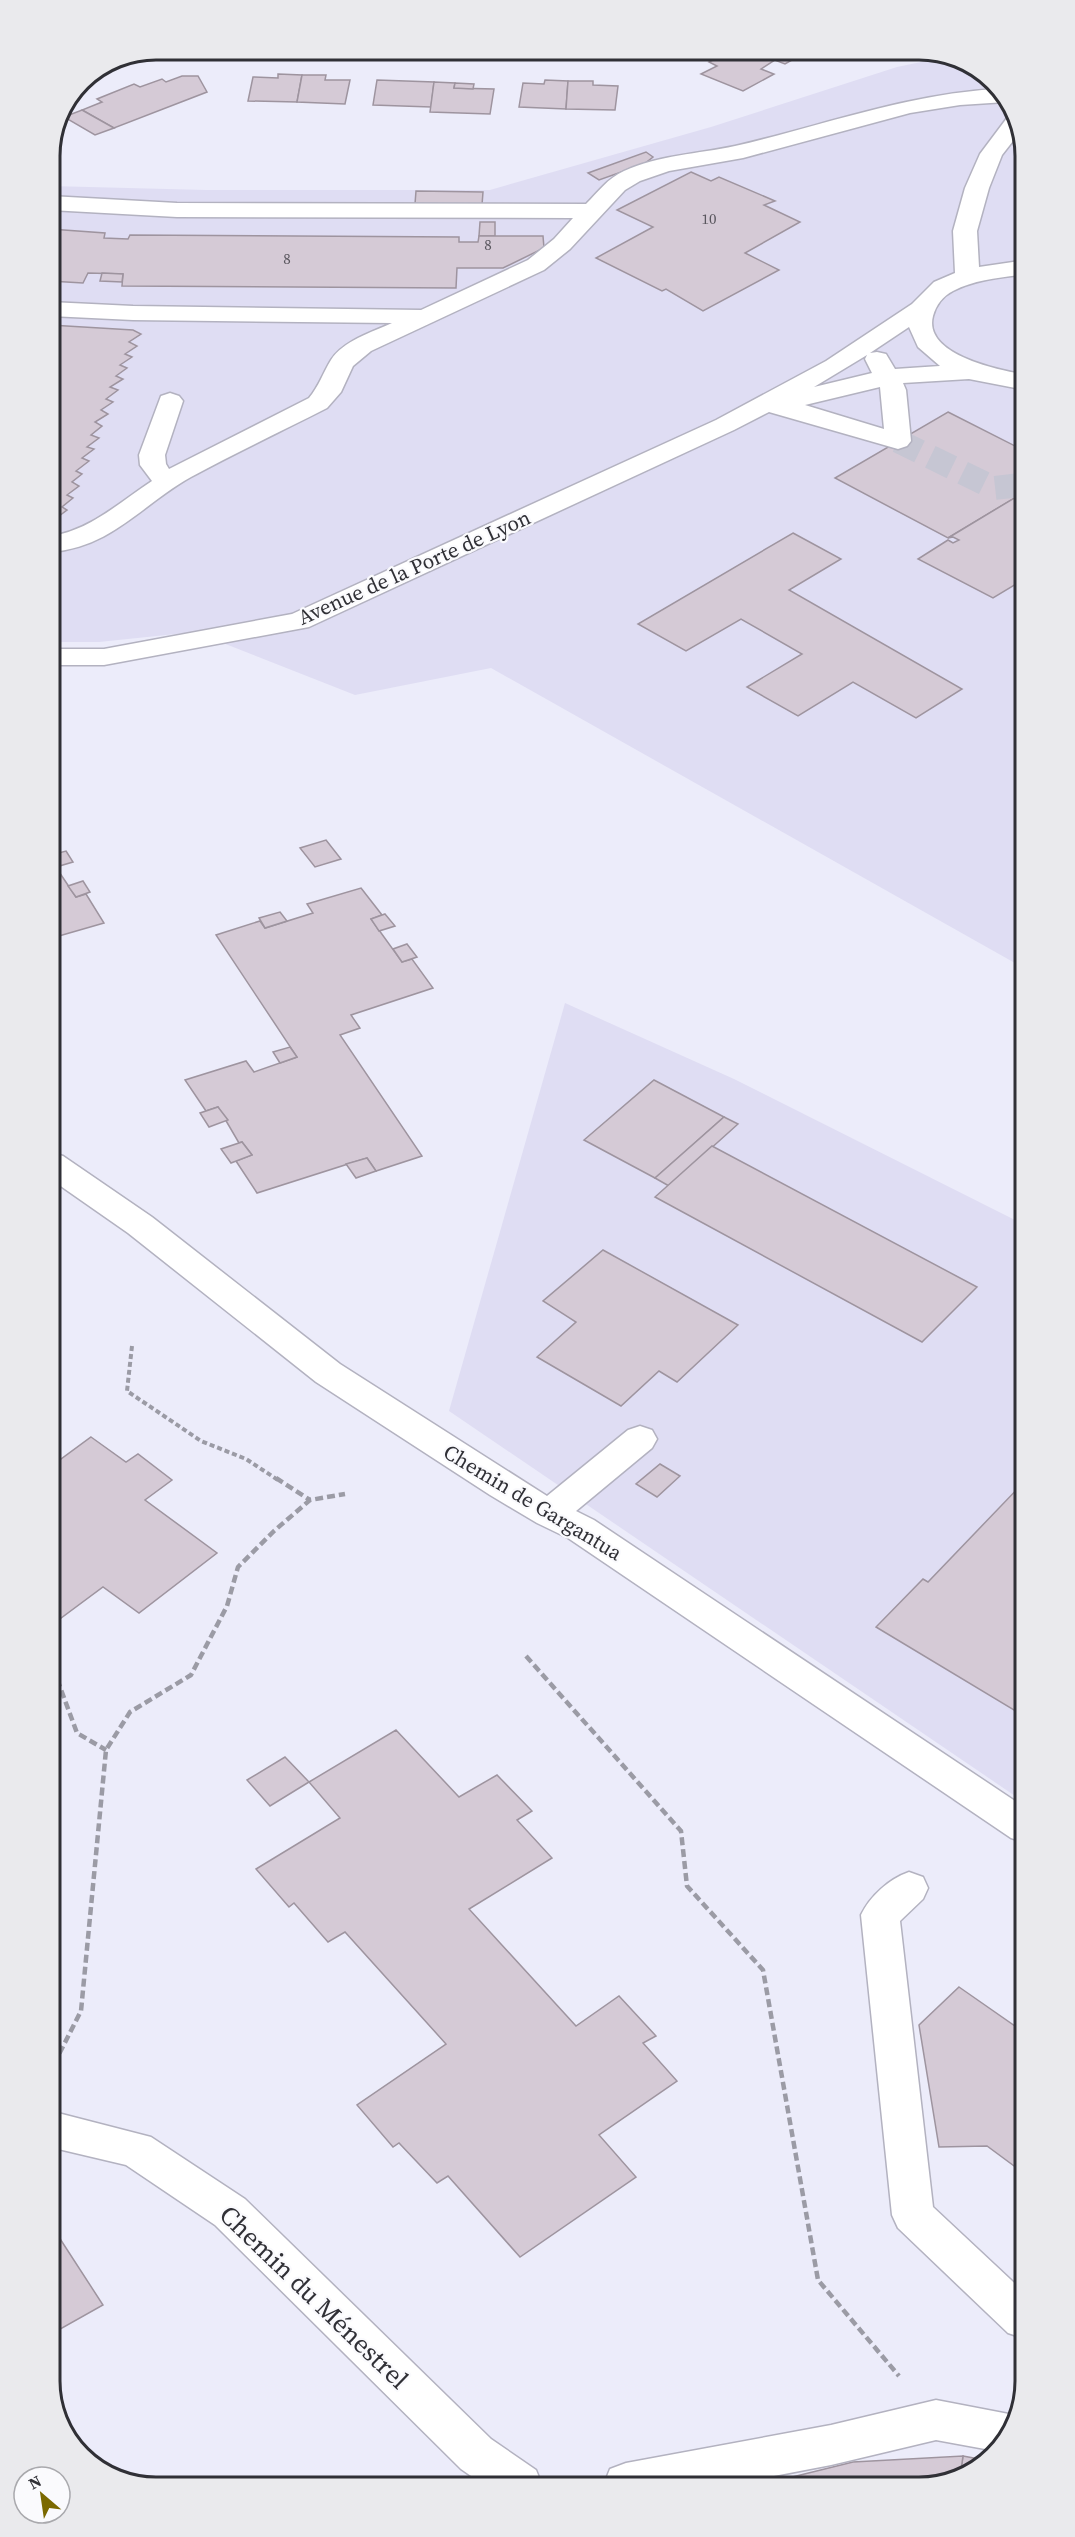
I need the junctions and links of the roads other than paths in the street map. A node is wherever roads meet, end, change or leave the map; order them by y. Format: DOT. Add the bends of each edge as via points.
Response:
graph roads {
  1 [pos="994,96"];
  2 [pos="1011,128"];
  3 [pos="60,204"];
  4 [pos="594,211"];
  5 [pos="1015,268"];
  6 [pos="966,275"];
  7 [pos="60,309"];
  8 [pos="919,309"];
  9 [pos="426,316"];
  10 [pos="868,344"];
  11 [pos="970,371"];
  12 [pos="888,377"];
  13 [pos="1013,384"];
  14 [pos="170,401"];
  15 [pos="776,406"];
  16 [pos="725,425"];
  17 [pos="166,482"];
  18 [pos="60,543"];
  19 [pos="60,657"];
  20 [pos="60,1170"];
  21 [pos="640,1438"];
  22 [pos="549,1514"];
  23 [pos="1015,1821"];
  24 [pos="909,1888"];
  25 [pos="60,2132"];
  26 [pos="1015,2311"];
  27 [pos="1001,2432"];
  28 [pos="509,2477"];
  29 [pos="663,2477"];
  1 -- 4 [label="street" via="909,107 735,153 648,170 617,185"];
  2 -- 6 [label="street" via="991,154 977,188 964,231"];
  3 -- 4 [label="street" via="177,210"];
  4 -- 9 [label="street" via="536,265"];
  5 -- 6 [label="street, Avenue de la Porte de Lyon"];
  6 -- 8 [label="street, Avenue de la Porte de Lyon" via="945,284"];
  7 -- 9 [label="street"];
  8 -- 10 [label="street, Avenue de la Porte de Lyon"];
  8 -- 11 [label="street" via="918,327 926,344 944,359"];
  9 -- 17 [label="street" via="351,353 318,402"];
  10 -- 12 [label="street"];
  10 -- 16 [label="street, Avenue de la Porte de Lyon"];
  11 -- 12 [label="street, Avenue de la Porte de Lyon"];
  11 -- 13 [label="street"];
  12 -- 15 [label="street, Avenue de la Porte de Lyon"];
  12 -- 15 [label="street" via="894,390 898,441"];
  14 -- 17 [label="street" via="152,455 153,465"];
  15 -- 16 [label="street, Avenue de la Porte de Lyon"];
  16 -- 19 [label="street, Avenue de la Porte de Lyon" via="299,621 104,657"];
  17 -- 18 [label="street" via="95,532"];
  20 -- 22 [label="street, Chemin de Gargantua" via="140,1225 328,1373"];
  21 -- 22 [label="street"];
  22 -- 23 [label="street, Chemin de Gargantua" via="581,1528"];
  24 -- 26 [label="street" via="880,1916 913,2215"];
  25 -- 28 [label="street, Chemin du Ménestrel" via="136,2151 230,2212 476,2454"];
  27 -- 29 [label="street" via="936,2420 831,2445"];
}
